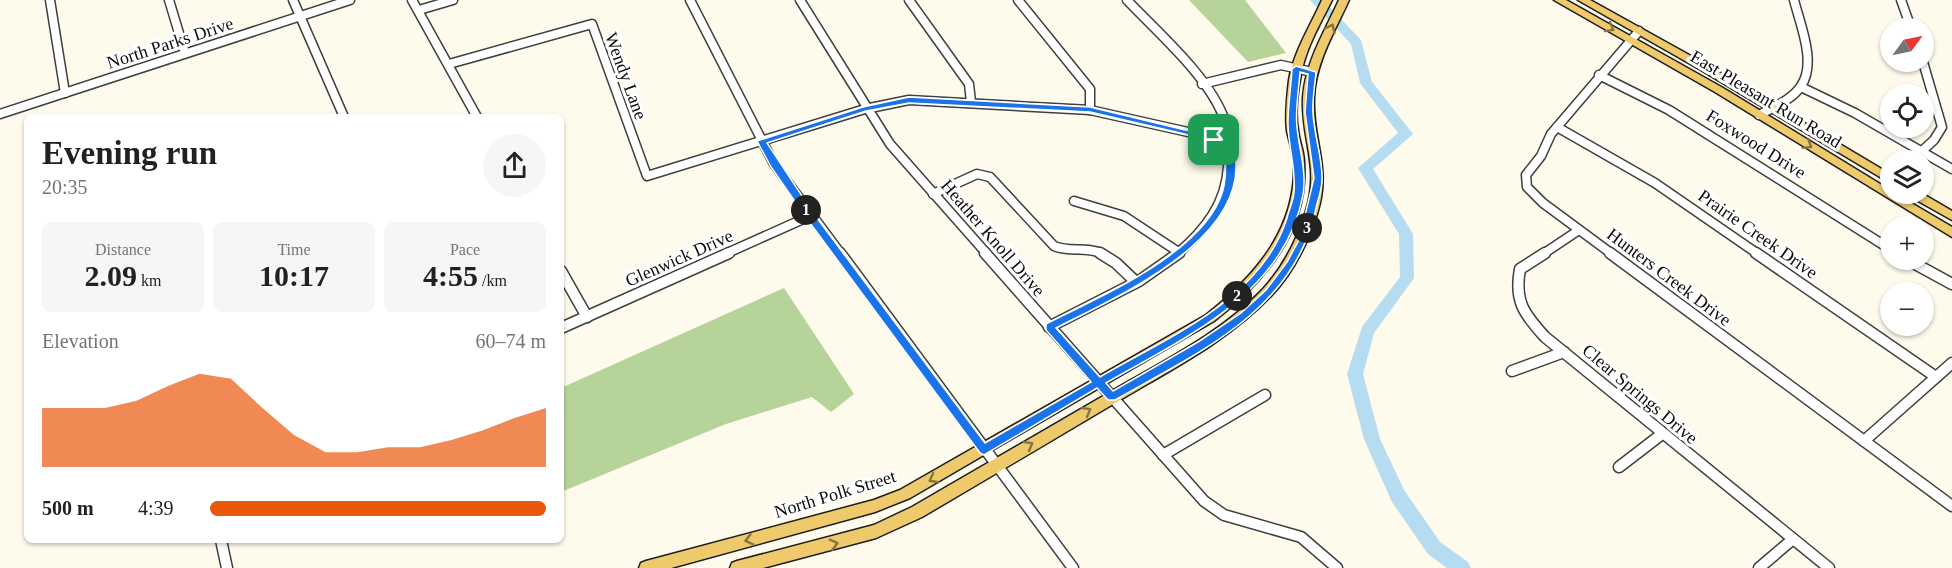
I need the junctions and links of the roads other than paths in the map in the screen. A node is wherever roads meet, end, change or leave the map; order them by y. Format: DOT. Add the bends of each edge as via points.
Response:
graph roads {
  1 [pos="50,0"];
  2 [pos="169,0"];
  3 [pos="293,0"];
  4 [pos="350,0"];
  5 [pos="412,0"];
  6 [pos="453,0"];
  7 [pos="690,0"];
  8 [pos="800,0"];
  9 [pos="909,0"];
  10 [pos="1018,0"];
  11 [pos="1127,0"];
  12 [pos="1327,0"];
  13 [pos="1344,0"];
  14 [pos="1559,0"];
  15 [pos="1583,0"];
  16 [pos="1794,0"];
  17 [pos="1901,0"];
  18 [pos="419,10"];
  19 [pos="301,17"];
  20 [pos="1907,18"];
  21 [pos="1639,31"];
  22 [pos="1630,39"];
  23 [pos="184,53"];
  24 [pos="449,64"];
  25 [pos="1296,69"];
  26 [pos="1312,72"];
  27 [pos="1926,72"];
  28 [pos="1599,75"];
  29 [pos="1202,84"];
  30 [pos="1801,87"];
  31 [pos="65,93"];
  32 [pos="971,102"];
  33 [pos="1771,107"];
  34 [pos="866,109"];
  35 [pos="1090,110"];
  36 [pos="0,114"];
  37 [pos="343,114"];
  38 [pos="475,114"];
  39 [pos="1759,115"];
  40 [pos="1557,127"];
  41 [pos="762,141"];
  42 [pos="1228,141"];
  43 [pos="1920,150"];
  44 [pos="1923,150"];
  45 [pos="1934,158"];
  46 [pos="1952,169"];
  47 [pos="1880,173"];
  48 [pos="933,194"];
  49 [pos="1074,201"];
  50 [pos="1932,204"];
  51 [pos="810,216"];
  52 [pos="1952,216"];
  53 [pos="1579,230"];
  54 [pos="1952,233"];
  55 [pos="1880,243"];
  56 [pos="1180,253"];
  57 [pos="1926,270"];
  58 [pos="564,276"];
  59 [pos="1136,282"];
  60 [pos="1952,284"];
  61 [pos="587,317"];
  62 [pos="564,327"];
  63 [pos="1049,327"];
  64 [pos="1564,352"];
  65 [pos="1952,363"];
  66 [pos="1512,370"];
  67 [pos="1936,377"];
  68 [pos="1098,382"];
  69 [pos="1265,395"];
  70 [pos="1112,397"];
  71 [pos="1662,434"];
  72 [pos="1864,441"];
  73 [pos="984,450"];
  74 [pos="1163,455"];
  75 [pos="995,465"];
  76 [pos="1619,467"];
  77 [pos="1952,506"];
  78 [pos="1793,539"];
  79 [pos="222,543"];
  80 [pos="227,568"];
  81 [pos="646,568"];
  82 [pos="737,568"];
  83 [pos="1073,568"];
  84 [pos="1336,568"];
  85 [pos="1759,568"];
  86 [pos="1829,568"];
  1 -- 31 [label="street"];
  2 -- 23 [label="street"];
  3 -- 19 [label="street"];
  4 -- 19 [label="street, North Parks Drive"];
  5 -- 18 [label="street"];
  6 -- 18 [label="street"];
  7 -- 41 [label="street"];
  8 -- 34 [label="street, Heather Knoll Drive"];
  9 -- 32 [label="street" via="969,84"];
  10 -- 35 [label="street" via="1090,89"];
  11 -- 29 [label="street"];
  12 -- 25 [label="main road, North Polk Street"];
  26 -- 13 [label="main road, one-way"];
  14 -- 22 [label="main road, East Pleasant Run Road, one-way"];
  15 -- 21 [label="main road, East Pleasant Run Road"];
  16 -- 30 [label="street" via="1808,68"];
  17 -- 20 [label="street"];
  18 -- 24 [label="street"];
  19 -- 23 [label="street, North Parks Drive"];
  19 -- 37 [label="street"];
  21 -- 22 [label="street, Hunters Creek Drive"];
  21 -- 33 [label="main road, East Pleasant Run Road"];
  22 -- 28 [label="street, Hunters Creek Drive"];
  22 -- 39 [label="main road, East Pleasant Run Road"];
  23 -- 31 [label="street, North Parks Drive"];
  24 -- 38 [label="street"];
  24 -- 41 [label="street, Wendy Lane" via="592,24 647,176"];
  25 -- 26 [label="street"];
  25 -- 29 [label="street" via="1281,65 1262,68"];
  25 -- 68 [label="main road, North Polk Street" via="1292,125 1299,162 1299,194 1286,236 1272,258 1230,304"];
  26 -- 70 [label="main road" via="1309,112 1318,178 1304,240 1291,264 1269,293 1244,316"];
  27 -- 44 [label="street" via="1942,127"];
  28 -- 40 [label="street, Hunters Creek Drive"];
  28 -- 55 [label="street, Foxwood Drive" via="1669,110"];
  29 -- 42 [label="street" via="1224,118"];
  30 -- 33 [label="street"];
  30 -- 43 [label="street"];
  31 -- 36 [label="street, North Parks Drive"];
  32 -- 34 [label="street" via="909,100"];
  32 -- 35 [label="street"];
  33 -- 39 [label="street"];
  33 -- 47 [label="main road, East Pleasant Run Road"];
  34 -- 41 [label="street"];
  34 -- 48 [label="street, Heather Knoll Drive"];
  35 -- 42 [label="street"];
  39 -- 54 [label="main road, East Pleasant Run Road, one-way"];
  40 -- 53 [label="street, Hunters Creek Drive" via="1525,180 1543,203"];
  40 -- 67 [label="street, Prairie Creek Drive" via="1655,183"];
  41 -- 51 [label="street"];
  42 -- 56 [label="street" via="1231,167 1227,192 1206,228"];
  45 -- 46 [label="street"];
  48 -- 59 [label="street" via="977,174 990,177 1054,246 1064,251 1091,250 1102,254"];
  48 -- 63 [label="street, Heather Knoll Drive"];
  49 -- 56 [label="street" via="1124,216"];
  50 -- 52 [label="main road"];
  51 -- 61 [label="street, Glenwick Drive"];
  51 -- 73 [label="street"];
  53 -- 64 [label="street, Clear Springs Drive" via="1520,269 1516,285 1530,321"];
  53 -- 72 [label="street, Hunters Creek Drive"];
  56 -- 59 [label="street"];
  57 -- 60 [label="street"];
  58 -- 61 [label="street"];
  59 -- 63 [label="street"];
  61 -- 62 [label="street, Glenwick Drive"];
  63 -- 68 [label="street, Heather Knoll Drive"];
  64 -- 66 [label="street"];
  64 -- 71 [label="street, Clear Springs Drive"];
  65 -- 67 [label="street"];
  67 -- 72 [label="street"];
  68 -- 70 [label="street, Heather Knoll Drive"];
  68 -- 73 [label="main road, North Polk Street"];
  69 -- 74 [label="street"];
  70 -- 74 [label="street, Heather Knoll Drive"];
  75 -- 70 [label="main road, one-way"];
  71 -- 76 [label="street"];
  71 -- 78 [label="street, Clear Springs Drive"];
  72 -- 77 [label="street, Hunters Creek Drive"];
  73 -- 75 [label="street"];
  73 -- 81 [label="main road, North Polk Street, one-way" via="905,494 875,506"];
  74 -- 84 [label="street, Heather Knoll Drive" via="1203,501 1224,515 1301,537"];
  82 -- 75 [label="main road, one-way" via="876,531 917,512"];
  75 -- 83 [label="street"];
  78 -- 85 [label="street"];
  78 -- 86 [label="street, Clear Springs Drive"];
  79 -- 80 [label="street"];
}
